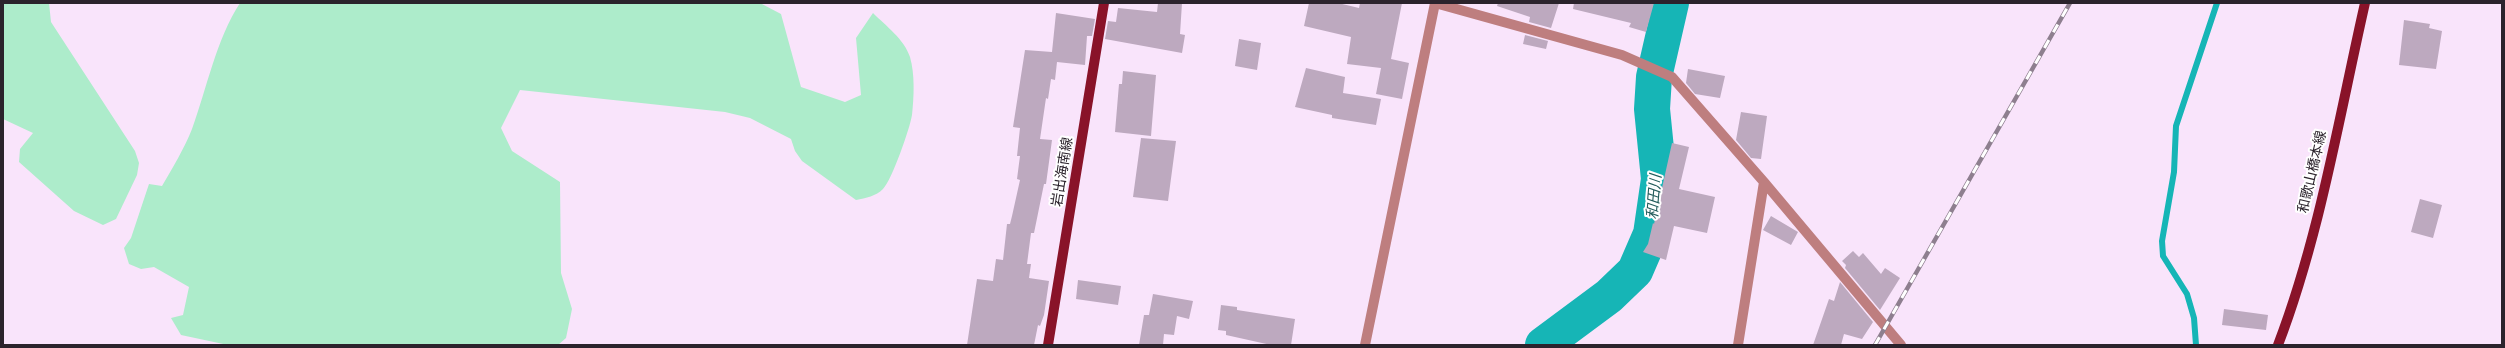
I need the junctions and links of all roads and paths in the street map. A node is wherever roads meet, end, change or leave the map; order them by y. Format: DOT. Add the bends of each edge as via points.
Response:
graph roads {
  1 [pos="1104,3"];
  2 [pos="1435,3"];
  3 [pos="2365,3"];
  4 [pos="1469,8"];
  5 [pos="1764,182"];
  6 [pos="1048,345"];
  7 [pos="1365,345"];
  8 [pos="1738,345"];
  9 [pos="1901,345"];
  10 [pos="2278,345"];
  1 -- 6 [label="main road, 岩出海南線"];
  2 -- 4 [label="street"];
  2 -- 7 [label="street"];
  3 -- 10 [label="main road, 和歌山橋本線" via="2312,237 2294,302"];
  4 -- 5 [label="street" via="1622,55 1672,77"];
  5 -- 8 [label="street"];
  5 -- 9 [label="street"];
}
